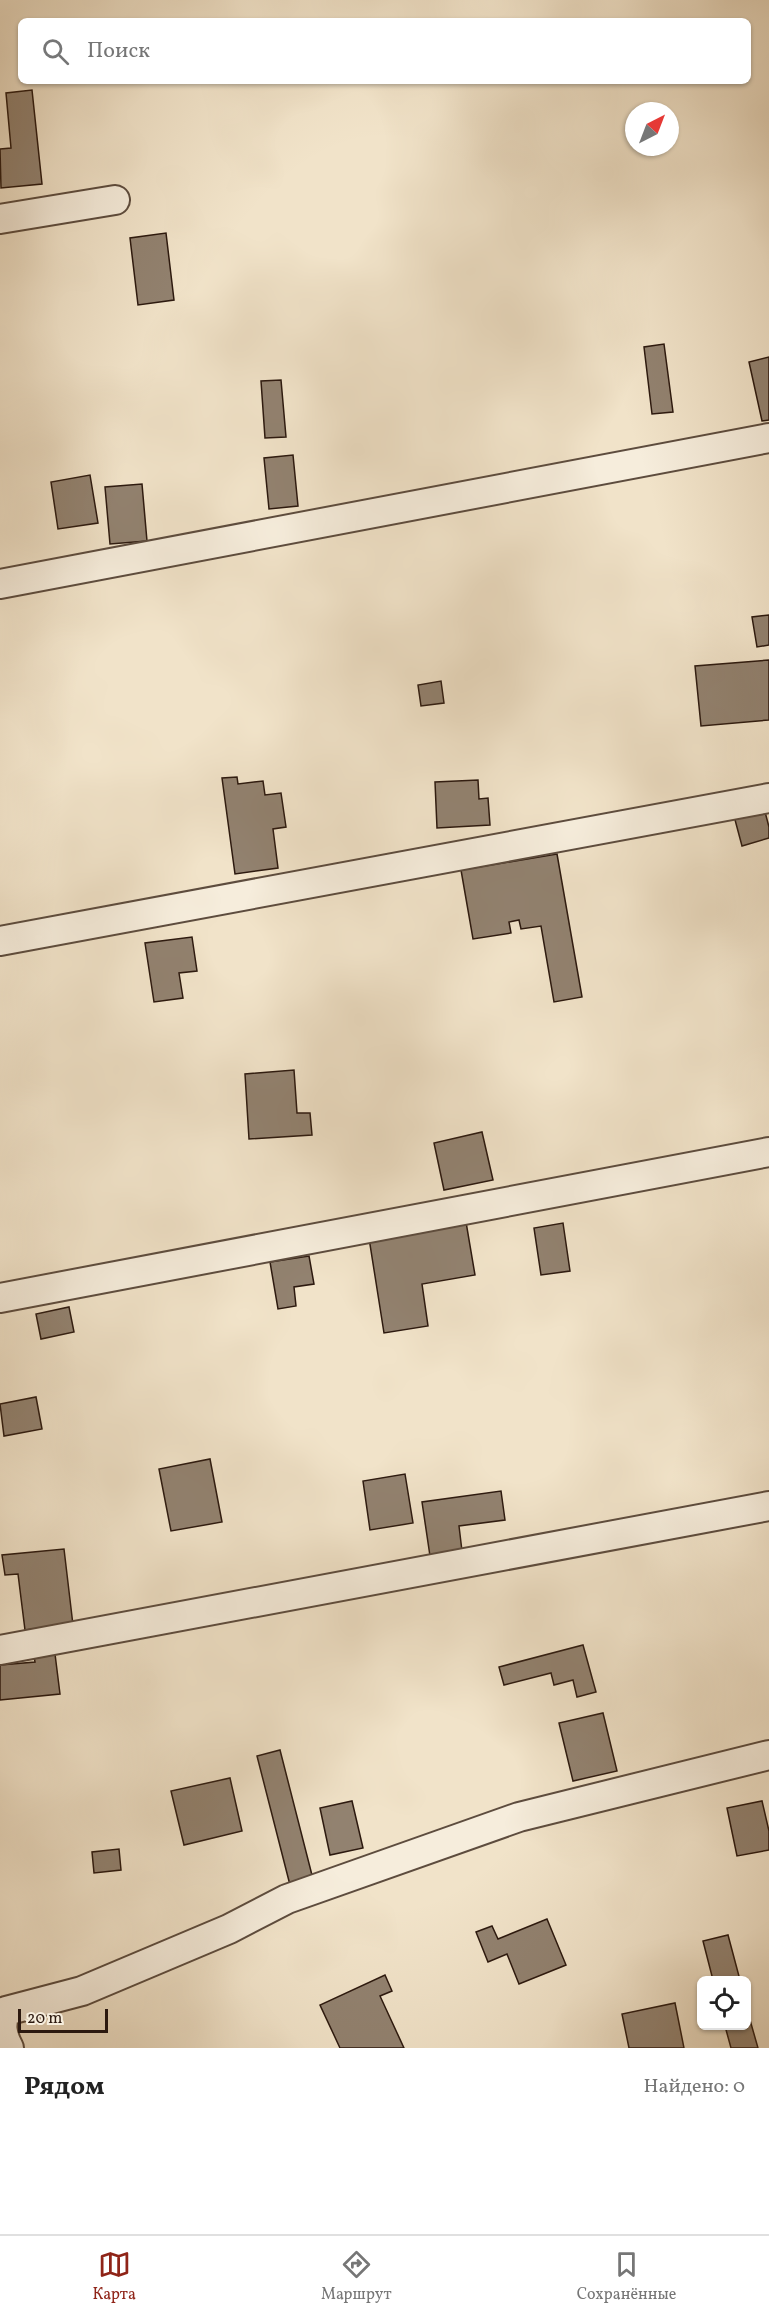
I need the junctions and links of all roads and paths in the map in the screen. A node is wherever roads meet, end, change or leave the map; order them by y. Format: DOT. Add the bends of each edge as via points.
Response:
graph roads {
  1 [pos="115,200"];
  2 [pos="0,219"];
  3 [pos="769,438"];
  4 [pos="0,584"];
  5 [pos="769,798"];
  6 [pos="0,941"];
  7 [pos="769,1152"];
  8 [pos="0,1298"];
  9 [pos="769,1506"];
  10 [pos="0,1650"];
  11 [pos="769,1755"];
  12 [pos="3,2011"];
  13 [pos="9,2048"];
  1 -- 2 [label="street"];
  3 -- 4 [label="street"];
  5 -- 6 [label="street"];
  7 -- 8 [label="street"];
  9 -- 10 [label="street"];
  11 -- 12 [label="street" via="519,1817 287,1899 229,1929 82,1991"];
  12 -- 13 [label="street" via="4,2039"];
}
